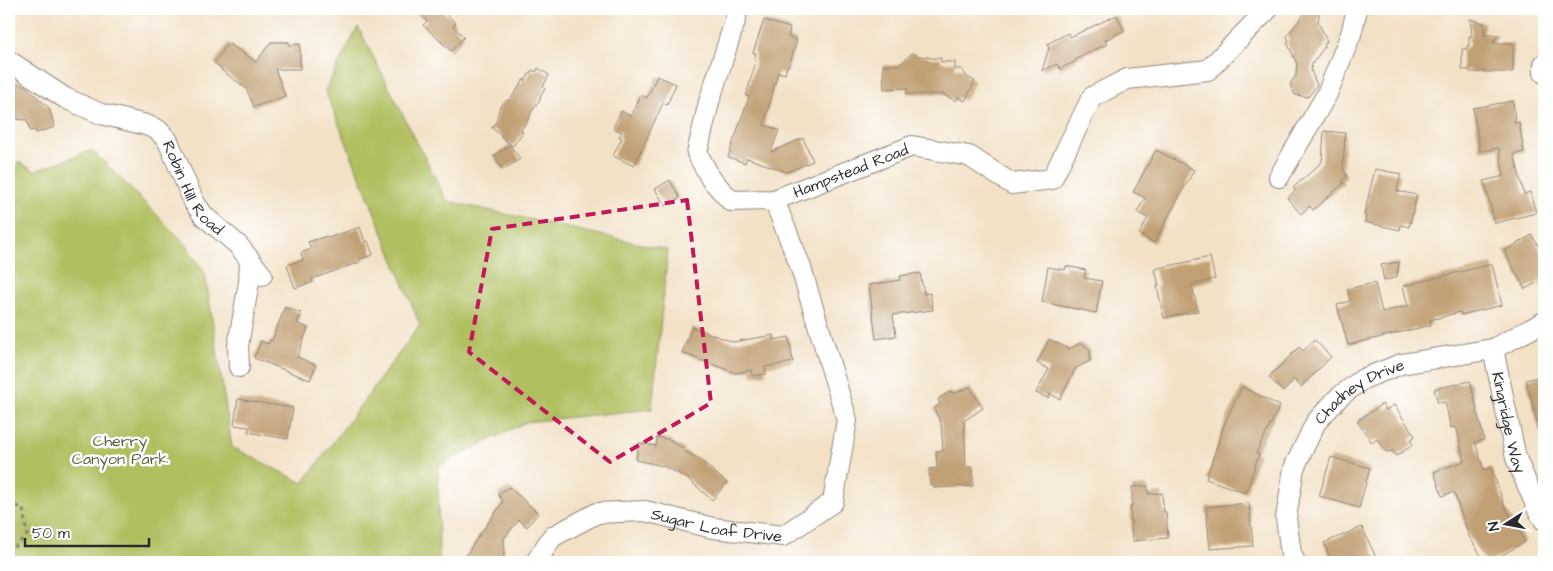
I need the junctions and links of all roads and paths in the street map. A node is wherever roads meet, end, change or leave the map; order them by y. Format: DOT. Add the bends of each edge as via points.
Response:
graph roads {
  1 [pos="735,9"];
  2 [pos="1268,9"];
  3 [pos="1357,9"];
  4 [pos="9,61"];
  5 [pos="1544,64"];
  6 [pos="1544,74"];
  7 [pos="1279,177"];
  8 [pos="774,200"];
  9 [pos="1544,322"];
  10 [pos="1493,348"];
  11 [pos="239,367"];
  12 [pos="9,502"];
  13 [pos="1544,520"];
  14 [pos="9,552"];
  15 [pos="536,562"];
  16 [pos="1295,562"];
  1 -- 8 [label="street, Hampstead Road" via="736,18 709,102 697,153 731,201"];
  2 -- 8 [label="street, Hampstead Road" via="1208,70 1127,79 1092,97 1052,179 1012,184 968,156 912,146"];
  3 -- 7 [label="street" via="1351,34 1327,94"];
  4 -- 11 [label="street, Robin Hill Road" via="65,98 101,114 158,130 168,141 194,202 256,267 249,282 238,346"];
  5 -- 6 [label="street"];
  8 -- 15 [label="street, Sugar Loaf Drive" via="800,265 847,420 833,502 783,536 713,528 645,511 597,513 552,538"];
  9 -- 10 [label="street, Chadney Drive"];
  10 -- 13 [label="street, Kingridge Way" via="1516,458"];
  10 -- 16 [label="street, Chadney Drive" via="1401,364 1363,379 1316,422 1294,468 1286,518"];
  12 -- 14 [label="path" via="23,508 27,534"];
}
